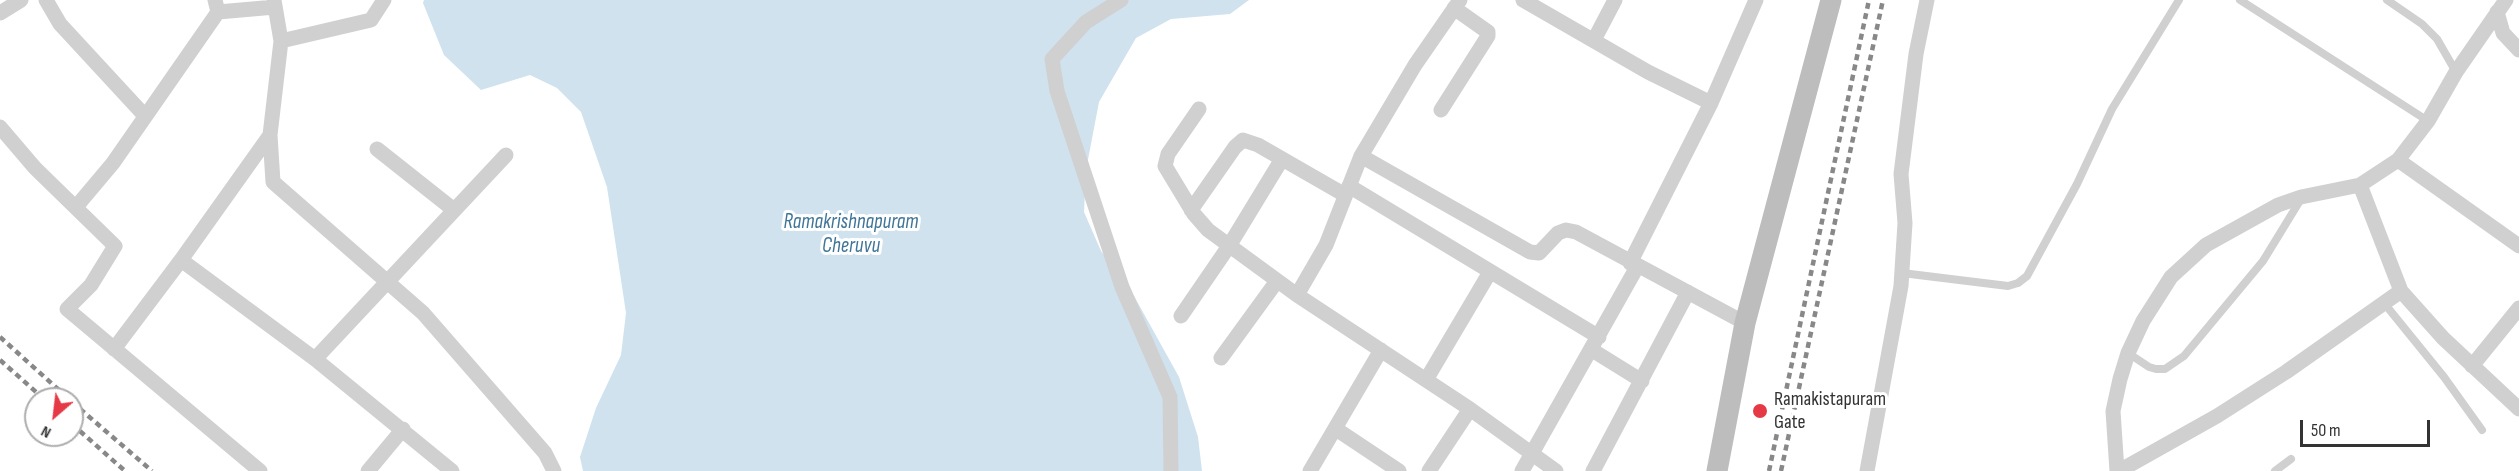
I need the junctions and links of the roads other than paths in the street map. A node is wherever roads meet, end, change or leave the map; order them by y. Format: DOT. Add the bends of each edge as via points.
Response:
graph roads {
  1 [pos="21,0"];
  2 [pos="46,0"];
  3 [pos="384,0"];
  4 [pos="1121,0"];
  5 [pos="1523,0"];
  6 [pos="1616,0"];
  7 [pos="1756,0"];
  8 [pos="1831,0"];
  9 [pos="1927,0"];
  10 [pos="2179,0"];
  11 [pos="2240,0"];
  12 [pos="2387,0"];
  13 [pos="275,3"];
  14 [pos="1457,4"];
  15 [pos="217,6"];
  16 [pos="2502,6"];
  17 [pos="0,13"];
  18 [pos="1594,40"];
  19 [pos="281,41"];
  20 [pos="2519,50"];
  21 [pos="2456,72"];
  22 [pos="1711,103"];
  23 [pos="1199,110"];
  24 [pos="1441,110"];
  25 [pos="145,116"];
  26 [pos="2428,121"];
  27 [pos="0,127"];
  28 [pos="270,135"];
  29 [pos="376,149"];
  30 [pos="506,155"];
  31 [pos="1361,156"];
  32 [pos="1282,159"];
  33 [pos="2398,160"];
  34 [pos="2360,184"];
  35 [pos="1347,191"];
  36 [pos="2301,197"];
  37 [pos="76,207"];
  38 [pos="454,210"];
  39 [pos="1191,210"];
  40 [pos="1229,246"];
  41 [pos="2519,246"];
  42 [pos="181,260"];
  43 [pos="1634,265"];
  44 [pos="1490,272"];
  45 [pos="1902,273"];
  46 [pos="386,281"];
  47 [pos="1276,281"];
  48 [pos="2401,291"];
  49 [pos="1688,292"];
  50 [pos="1297,296"];
  51 [pos="2384,303"];
  52 [pos="2519,308"];
  53 [pos="1181,316"];
  54 [pos="1745,324"];
  55 [pos="1596,344"];
  56 [pos="114,349"];
  57 [pos="1381,350"];
  58 [pos="2128,353"];
  59 [pos="1221,358"];
  60 [pos="315,359"];
  61 [pos="2472,366"];
  62 [pos="1426,380"];
  63 [pos="1642,381"];
  64 [pos="1470,409"];
  65 [pos="2519,409"];
  66 [pos="403,429"];
  67 [pos="1336,429"];
  68 [pos="2482,430"];
  69 [pos="1531,455"];
  70 [pos="2291,459"];
  71 [pos="260,471"];
  72 [pos="368,471"];
  73 [pos="452,471"];
  74 [pos="554,471"];
  75 [pos="1171,471"];
  76 [pos="1310,471"];
  77 [pos="1399,471"];
  78 [pos="1429,471"];
  79 [pos="1522,471"];
  80 [pos="1556,471"];
  81 [pos="1593,471"];
  82 [pos="1717,471"];
  83 [pos="1868,471"];
  84 [pos="2118,471"];
  85 [pos="2275,471"];
  1 -- 17 [label="street"];
  2 -- 25 [label="street" via="60,24"];
  3 -- 19 [label="street" via="371,20"];
  4 -- 75 [label="street" via="1086,22 1052,59 1057,91 1122,287 1170,397"];
  5 -- 18 [label="street"];
  6 -- 18 [label="street"];
  7 -- 22 [label="street"];
  8 -- 54 [label="street"];
  9 -- 45 [label="street" via="1900,174 1905,223"];
  10 -- 45 [label="lane" via="2112,109 2078,184 2027,276 2008,286"];
  11 -- 26 [label="lane"];
  12 -- 21 [label="lane" via="2437,39"];
  13 -- 15 [label="street"];
  13 -- 19 [label="street"];
  14 -- 24 [label="street" via="1488,36"];
  14 -- 31 [label="street"];
  15 -- 25 [label="street"];
  16 -- 20 [label="street" via="2503,33"];
  16 -- 21 [label="street"];
  18 -- 22 [label="street"];
  19 -- 28 [label="street"];
  21 -- 26 [label="street"];
  22 -- 43 [label="street"];
  23 -- 39 [label="street" via="1168,154 1165,166"];
  25 -- 37 [label="street"];
  26 -- 33 [label="street"];
  27 -- 37 [label="street"];
  28 -- 42 [label="street"];
  28 -- 46 [label="street" via="273,182"];
  29 -- 38 [label="street"];
  30 -- 38 [label="street"];
  31 -- 35 [label="street"];
  31 -- 43 [label="street" via="1530,252 1539,253 1566,230"];
  32 -- 35 [label="street"];
  32 -- 39 [label="street" via="1249,141 1239,142"];
  32 -- 40 [label="street"];
  33 -- 34 [label="street"];
  33 -- 41 [label="street"];
  34 -- 36 [label="street"];
  34 -- 48 [label="street"];
  35 -- 44 [label="street"];
  35 -- 50 [label="street" via="1326,245"];
  36 -- 58 [label="street" via="2278,205 2206,245 2171,277"];
  36 -- 58 [label="lane" via="2263,261 2184,356 2165,369 2156,369"];
  37 -- 56 [label="street" via="115,246 91,285 67,309"];
  38 -- 46 [label="street"];
  39 -- 40 [label="street"];
  40 -- 47 [label="street"];
  40 -- 53 [label="street"];
  42 -- 56 [label="street"];
  42 -- 60 [label="street"];
  43 -- 49 [label="street"];
  43 -- 55 [label="street"];
  44 -- 55 [label="street"];
  44 -- 62 [label="street"];
  45 -- 83 [label="street"];
  46 -- 60 [label="street"];
  46 -- 74 [label="street" via="423,314 545,453"];
  47 -- 50 [label="street"];
  47 -- 59 [label="street"];
  48 -- 51 [label="street"];
  48 -- 61 [label="street"];
  49 -- 54 [label="street"];
  49 -- 63 [label="street"];
  50 -- 57 [label="street"];
  51 -- 68 [label="lane"];
  51 -- 84 [label="street" via="2217,416"];
  52 -- 61 [label="street"];
  54 -- 82 [label="street"];
  55 -- 63 [label="street"];
  55 -- 69 [label="street"];
  56 -- 71 [label="street"];
  57 -- 62 [label="street"];
  57 -- 67 [label="street"];
  58 -- 84 [label="street" via="2113,411"];
  60 -- 66 [label="street"];
  61 -- 65 [label="street"];
  62 -- 64 [label="street"];
  63 -- 81 [label="street"];
  64 -- 69 [label="street"];
  64 -- 78 [label="street"];
  66 -- 72 [label="street"];
  66 -- 73 [label="street"];
  67 -- 76 [label="street"];
  67 -- 77 [label="street"];
  69 -- 79 [label="street"];
  69 -- 80 [label="street"];
  70 -- 85 [label="lane"];
}
